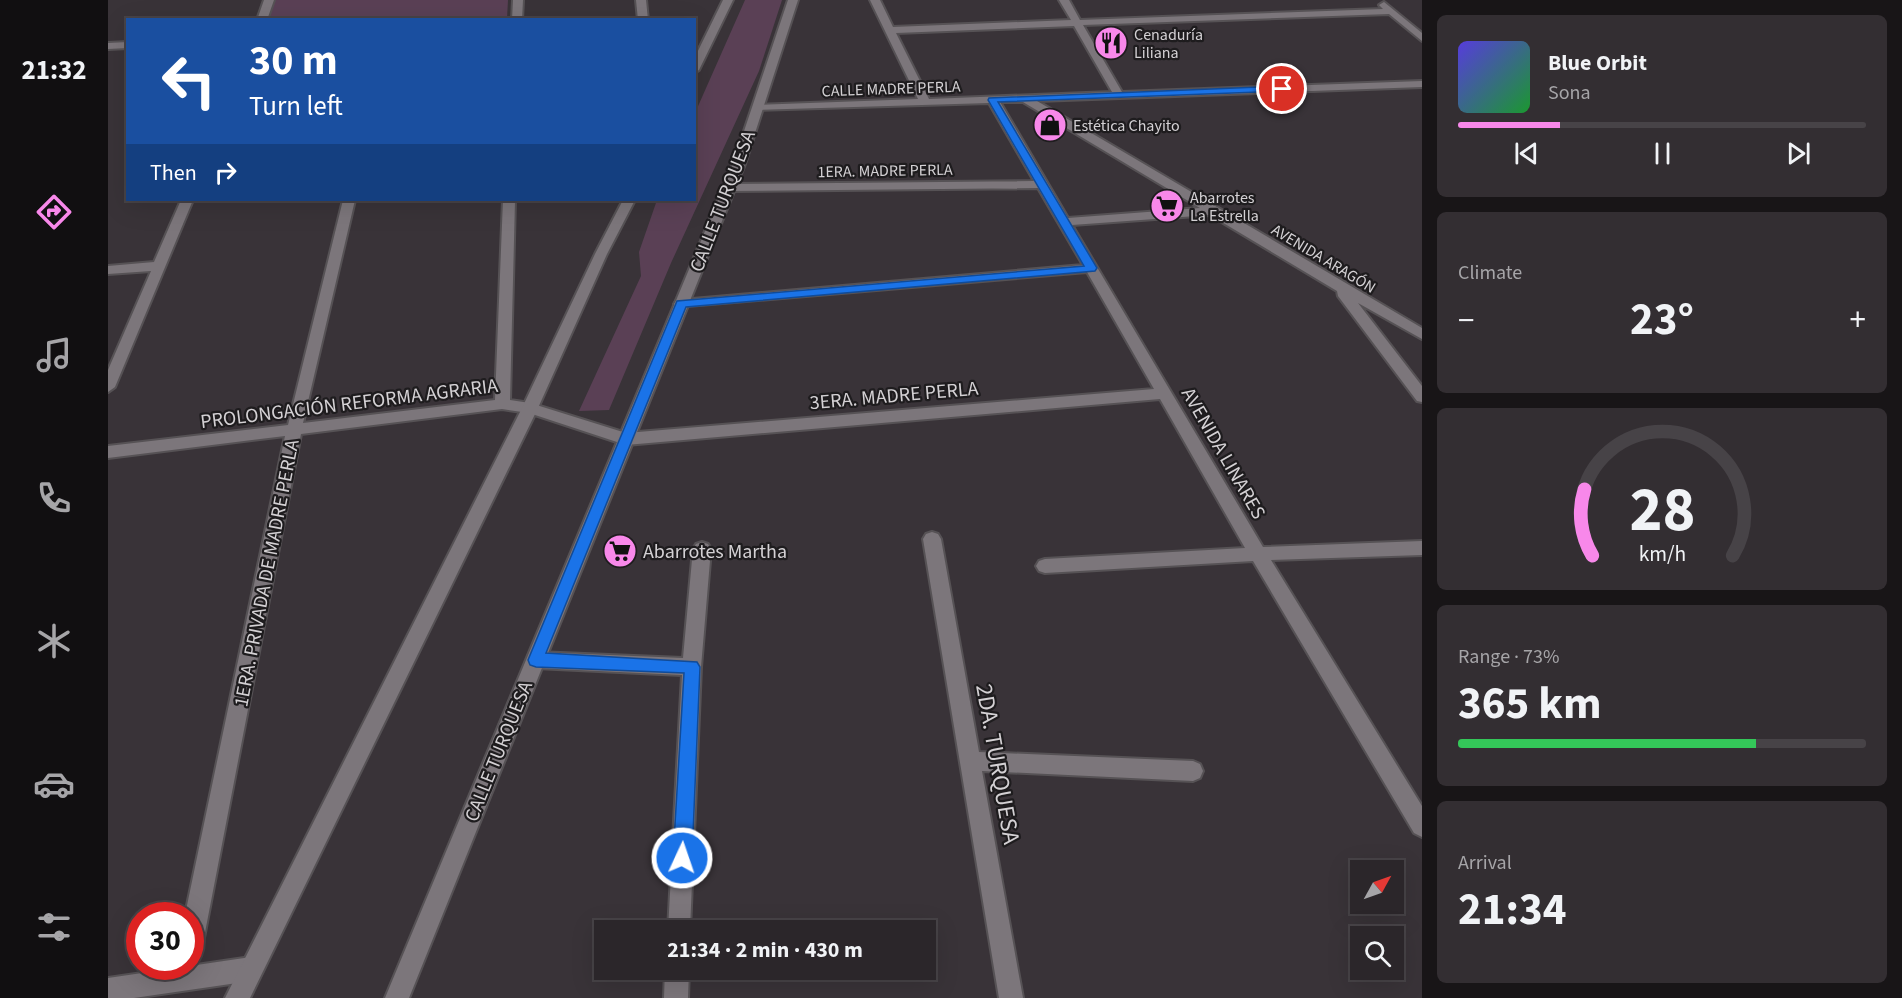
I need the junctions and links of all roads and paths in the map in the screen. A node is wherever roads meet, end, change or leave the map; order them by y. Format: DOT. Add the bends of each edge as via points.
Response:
graph roads {
  1 [pos="269,0"];
  2 [pos="518,0"];
  3 [pos="641,0"];
  4 [pos="728,0"];
  5 [pos="793,0"];
  6 [pos="875,0"];
  7 [pos="1064,0"];
  8 [pos="1379,0"];
  9 [pos="1391,10"];
  10 [pos="263,18"];
  11 [pos="517,18"];
  12 [pos="643,18"];
  13 [pos="1077,22"];
  14 [pos="890,30"];
  15 [pos="1422,38"];
  16 [pos="118,46"];
  17 [pos="108,60"];
  18 [pos="696,66"];
  19 [pos="1422,84"];
  20 [pos="1119,95"];
  21 [pos="1024,99"];
  22 [pos="993,100"];
  23 [pos="925,102"];
  24 [pos="757,108"];
  25 [pos="1042,184"];
  26 [pos="729,188"];
  27 [pos="187,201"];
  28 [pos="349,201"];
  29 [pos="509,201"];
  30 [pos="628,201"];
  31 [pos="1213,211"];
  32 [pos="1064,222"];
  33 [pos="159,266"];
  34 [pos="1091,268"];
  35 [pos="108,270"];
  36 [pos="1338,286"];
  37 [pos="681,304"];
  38 [pos="1422,334"];
  39 [pos="108,387"];
  40 [pos="1165,393"];
  41 [pos="1422,397"];
  42 [pos="502,404"];
  43 [pos="530,408"];
  44 [pos="294,430"];
  45 [pos="626,439"];
  46 [pos="108,452"];
  47 [pos="932,540"];
  48 [pos="1422,548"];
  49 [pos="702,549"];
  50 [pos="1258,554"];
  51 [pos="1045,566"];
  52 [pos="536,660"];
  53 [pos="692,667"];
  54 [pos="970,761"];
  55 [pos="1193,771"];
  56 [pos="1422,826"];
  57 [pos="199,902"];
  58 [pos="679,920"];
  59 [pos="250,969"];
  60 [pos="204,970"];
  61 [pos="149,980"];
  62 [pos="677,980"];
  63 [pos="108,990"];
  64 [pos="237,998"];
  65 [pos="397,998"];
  66 [pos="676,998"];
  67 [pos="1011,998"];
  1 -- 10 [label="street"];
  2 -- 11 [label="street"];
  3 -- 12 [label="street"];
  4 -- 18 [label="street"];
  5 -- 24 [label="street, CALLE TURQUESA"];
  6 -- 14 [label="street"];
  7 -- 13 [label="street"];
  8 -- 9 [label="street"];
  9 -- 13 [label="street"];
  9 -- 15 [label="street"];
  13 -- 14 [label="street"];
  13 -- 20 [label="street"];
  14 -- 23 [label="street"];
  16 -- 17 [label="street"];
  19 -- 20 [label="street, CALLE MADRE PERLA"];
  20 -- 21 [label="street, CALLE MADRE PERLA"];
  21 -- 22 [label="street, CALLE MADRE PERLA"];
  21 -- 31 [label="street, AVENIDA ARAGÓN"];
  22 -- 23 [label="street, CALLE MADRE PERLA"];
  22 -- 25 [label="street, AVENIDA LINARES"];
  23 -- 24 [label="street, CALLE MADRE PERLA"];
  24 -- 26 [label="street, CALLE TURQUESA"];
  25 -- 26 [label="street, 1ERA. MADRE PERLA"];
  25 -- 32 [label="street, AVENIDA LINARES"];
  26 -- 37 [label="street, CALLE TURQUESA"];
  27 -- 33 [label="street"];
  28 -- 44 [label="street, 1ERA. PRIVADA DE MADRE PERLA"];
  29 -- 42 [label="street"];
  30 -- 43 [label="street"];
  31 -- 32 [label="street"];
  31 -- 36 [label="street, AVENIDA ARAGÓN"];
  32 -- 34 [label="street, AVENIDA LINARES"];
  33 -- 35 [label="street"];
  33 -- 39 [label="street"];
  34 -- 37 [label="street"];
  34 -- 40 [label="street, AVENIDA LINARES"];
  36 -- 38 [label="street, AVENIDA ARAGÓN"];
  36 -- 41 [label="street"];
  37 -- 45 [label="street, CALLE TURQUESA"];
  40 -- 45 [label="street, 3ERA. MADRE PERLA"];
  40 -- 50 [label="street, AVENIDA LINARES"];
  42 -- 43 [label="street, PROLONGACIÓN REFORMA AGRARIA"];
  42 -- 44 [label="street, PROLONGACIÓN REFORMA AGRARIA"];
  43 -- 45 [label="street, PROLONGACIÓN REFORMA AGRARIA"];
  43 -- 59 [label="street"];
  44 -- 46 [label="street, PROLONGACIÓN REFORMA AGRARIA"];
  44 -- 57 [label="street, 1ERA. PRIVADA DE MADRE PERLA"];
  45 -- 52 [label="street, CALLE TURQUESA"];
  47 -- 54 [label="street, 2DA. TURQUESA"];
  48 -- 50 [label="street"];
  49 -- 53 [label="street"];
  50 -- 51 [label="street"];
  50 -- 56 [label="street, AVENIDA LINARES"];
  52 -- 53 [label="street"];
  52 -- 65 [label="street, CALLE TURQUESA"];
  53 -- 58 [label="street"];
  54 -- 55 [label="street"];
  54 -- 67 [label="street, 2DA. TURQUESA"];
  59 -- 60 [label="street"];
  59 -- 64 [label="street"];
  61 -- 63 [label="street"];
  62 -- 66 [label="street"];
}
